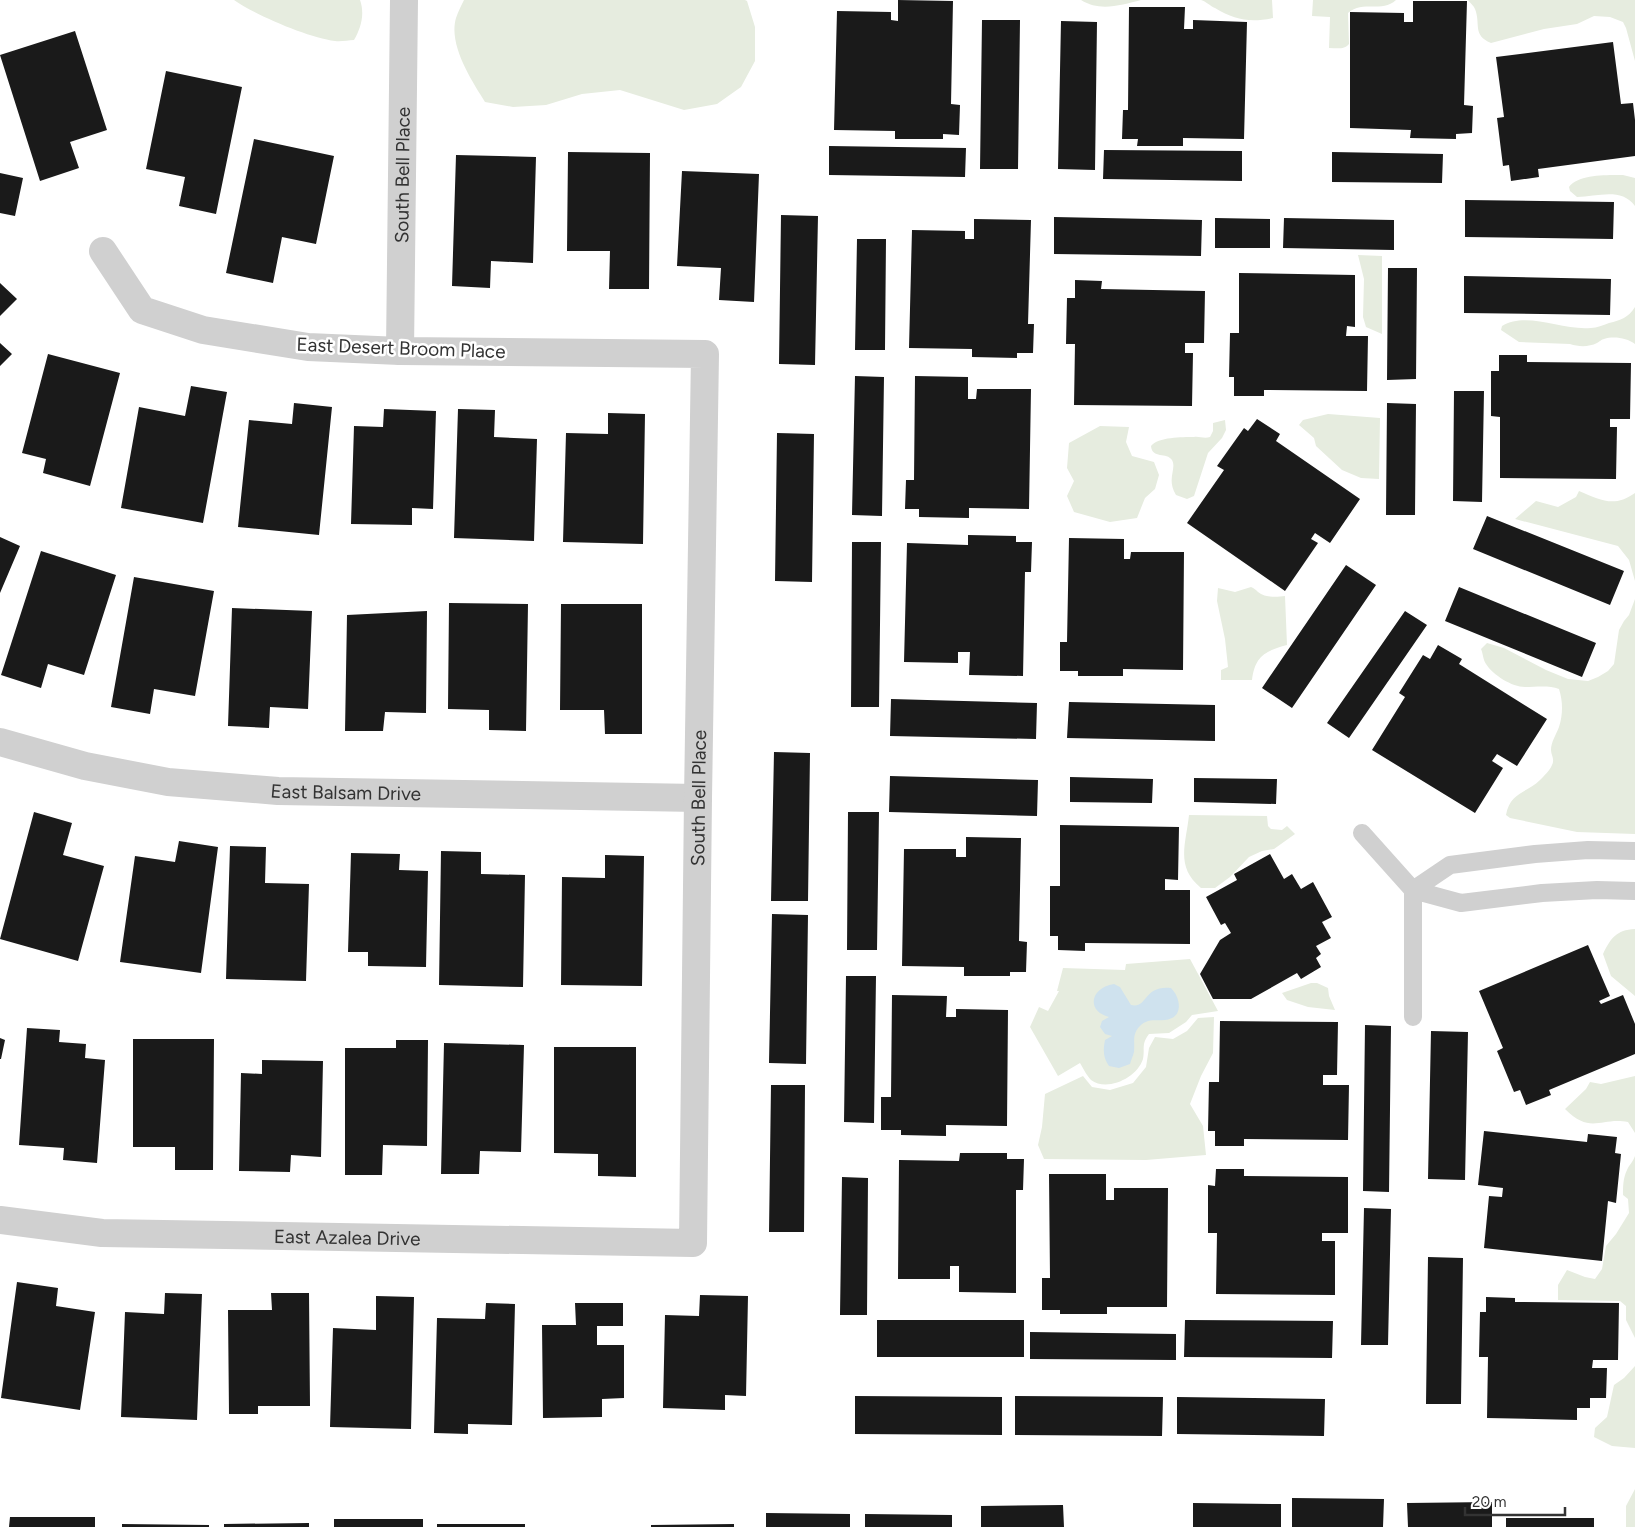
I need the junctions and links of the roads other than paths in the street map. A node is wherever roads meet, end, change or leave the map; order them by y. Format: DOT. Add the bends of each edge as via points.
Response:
graph roads {
  1 [pos="404,0"];
  2 [pos="103,251"];
  3 [pos="400,351"];
  4 [pos="705,354"];
  5 [pos="0,742"];
  6 [pos="698,798"];
  7 [pos="1362,833"];
  8 [pos="1635,851"];
  9 [pos="1413,890"];
  10 [pos="1635,891"];
  11 [pos="1413,1017"];
  12 [pos="0,1220"];
  13 [pos="693,1243"];
  1 -- 3 [label="street, South Bell Place"];
  2 -- 3 [label="street, East Desert Broom Place" via="142,310 203,330 308,347"];
  3 -- 4 [label="street, East Desert Broom Place"];
  4 -- 6 [label="street, South Bell Place"];
  5 -- 6 [label="street, East Balsam Drive" via="85,766 159,780 278,791"];
  6 -- 13 [label="street, South Bell Place"];
  7 -- 9 [label="lane"];
  8 -- 9 [label="lane" via="1535,854 1450,865"];
  9 -- 10 [label="lane" via="1461,903 1542,893"];
  9 -- 11 [label="lane"];
  12 -- 13 [label="street, East Azalea Drive" via="102,1234"];
}
